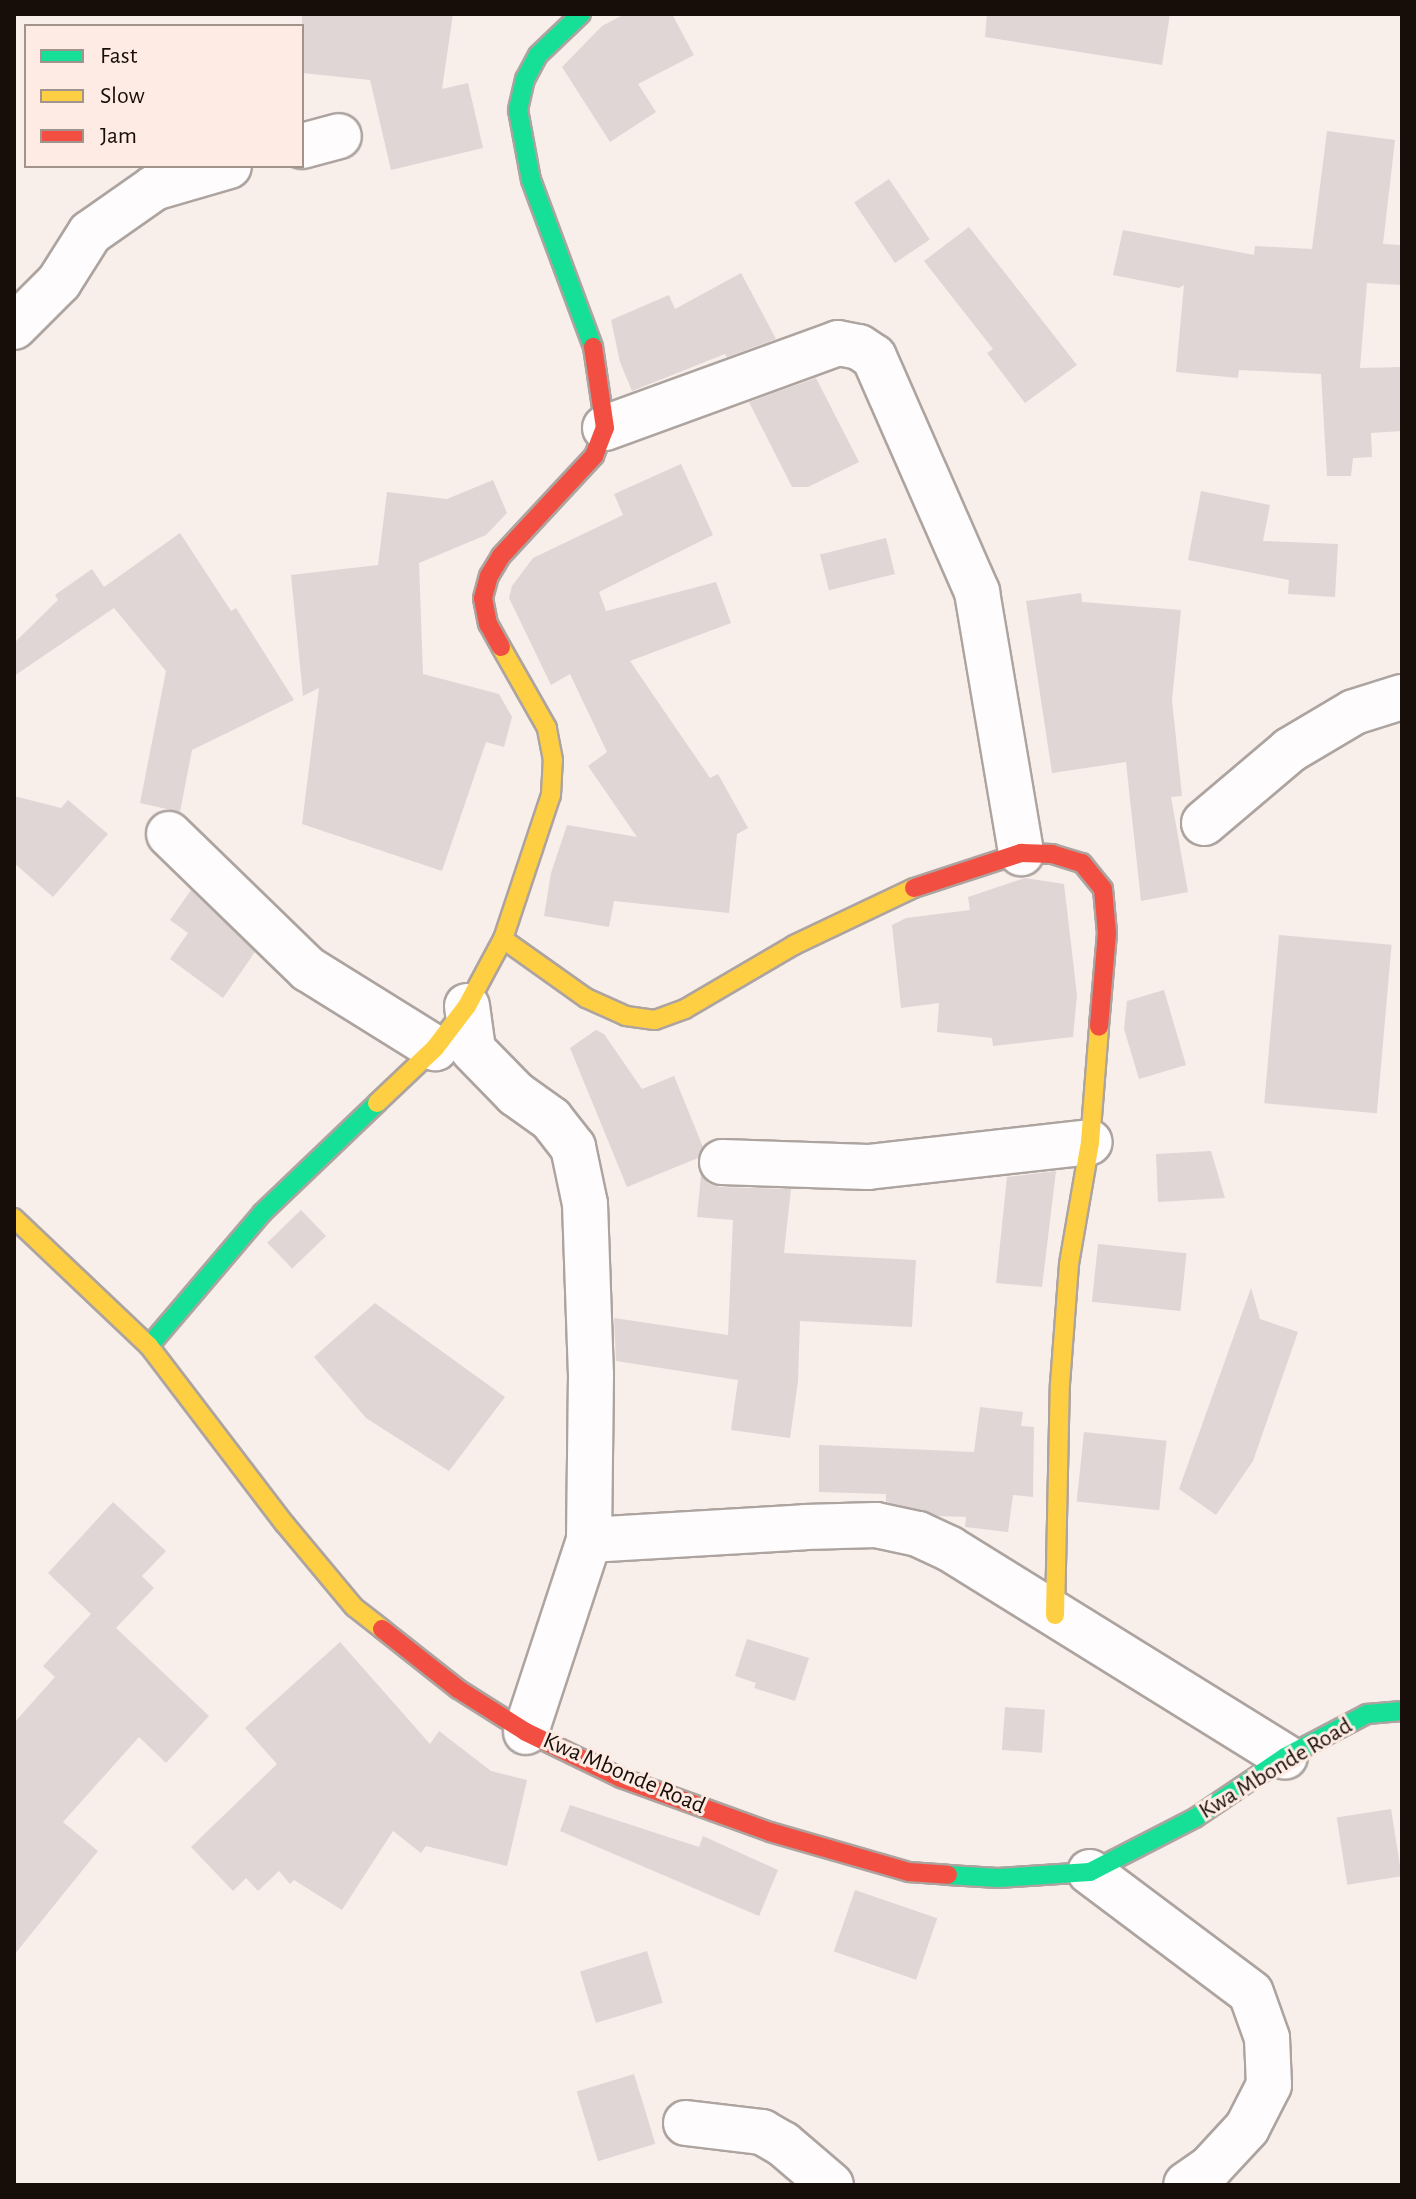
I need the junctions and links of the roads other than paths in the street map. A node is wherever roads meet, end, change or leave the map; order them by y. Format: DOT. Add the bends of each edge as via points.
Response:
graph roads {
  1 [pos="581,14"];
  2 [pos="222,168"];
  3 [pos="14,327"];
  4 [pos="605,428"];
  5 [pos="1402,697"];
  6 [pos="1204,823"];
  7 [pos="169,834"];
  8 [pos="1021,853"];
  9 [pos="503,939"];
  10 [pos="467,1006"];
  11 [pos="435,1048"];
  12 [pos="1090,1142"];
  13 [pos="722,1162"];
  14 [pos="14,1218"];
  15 [pos="149,1346"];
  16 [pos="589,1540"];
  17 [pos="1055,1615"];
  18 [pos="1402,1711"];
  19 [pos="526,1732"];
  20 [pos="1285,1757"];
  21 [pos="1090,1872"];
  22 [pos="686,2123"];
  23 [pos="831,2185"];
  24 [pos="1186,2185"];
  1 -- 4 [label="street" via="538,55 525,79 518,110 531,180 591,337"];
  2 -- 3 [label="street" via="154,188 90,233 59,282"];
  4 -- 8 [label="street" via="838,343 874,357 977,592"];
  4 -- 9 [label="street" via="594,456 501,556 483,598 488,624 547,728 553,760 551,795"];
  5 -- 6 [label="street" via="1354,712 1290,750"];
  7 -- 11 [label="street" via="308,969"];
  8 -- 9 [label="street" via="902,892 794,945 685,1009 655,1020 626,1016 586,998"];
  8 -- 12 [label="street" via="1052,854 1082,863 1103,889 1107,933"];
  9 -- 10 [label="street"];
  10 -- 11 [label="street"];
  10 -- 16 [label="street" via="473,1050 516,1094 551,1119 573,1147 585,1204"];
  11 -- 15 [label="street" via="262,1213"];
  12 -- 13 [label="street" via="868,1167"];
  12 -- 17 [label="street" via="1069,1264 1060,1384"];
  14 -- 15 [label="street, Kwa Mbonde Road"];
  15 -- 19 [label="street, Kwa Mbonde Road" via="354,1607 458,1689"];
  16 -- 17 [label="street" via="876,1525 918,1534 950,1549"];
  16 -- 19 [label="street"];
  17 -- 20 [label="street"];
  18 -- 20 [label="street, Kwa Mbonde Road" via="1367,1714"];
  19 -- 21 [label="street, Kwa Mbonde Road" via="621,1778 770,1832 909,1872 998,1878"];
  20 -- 21 [label="street, Kwa Mbonde Road" via="1195,1818"];
  21 -- 24 [label="street" via="1251,1993 1267,2038 1269,2085 1247,2128"];
  22 -- 23 [label="street" via="762,2132"];
}
